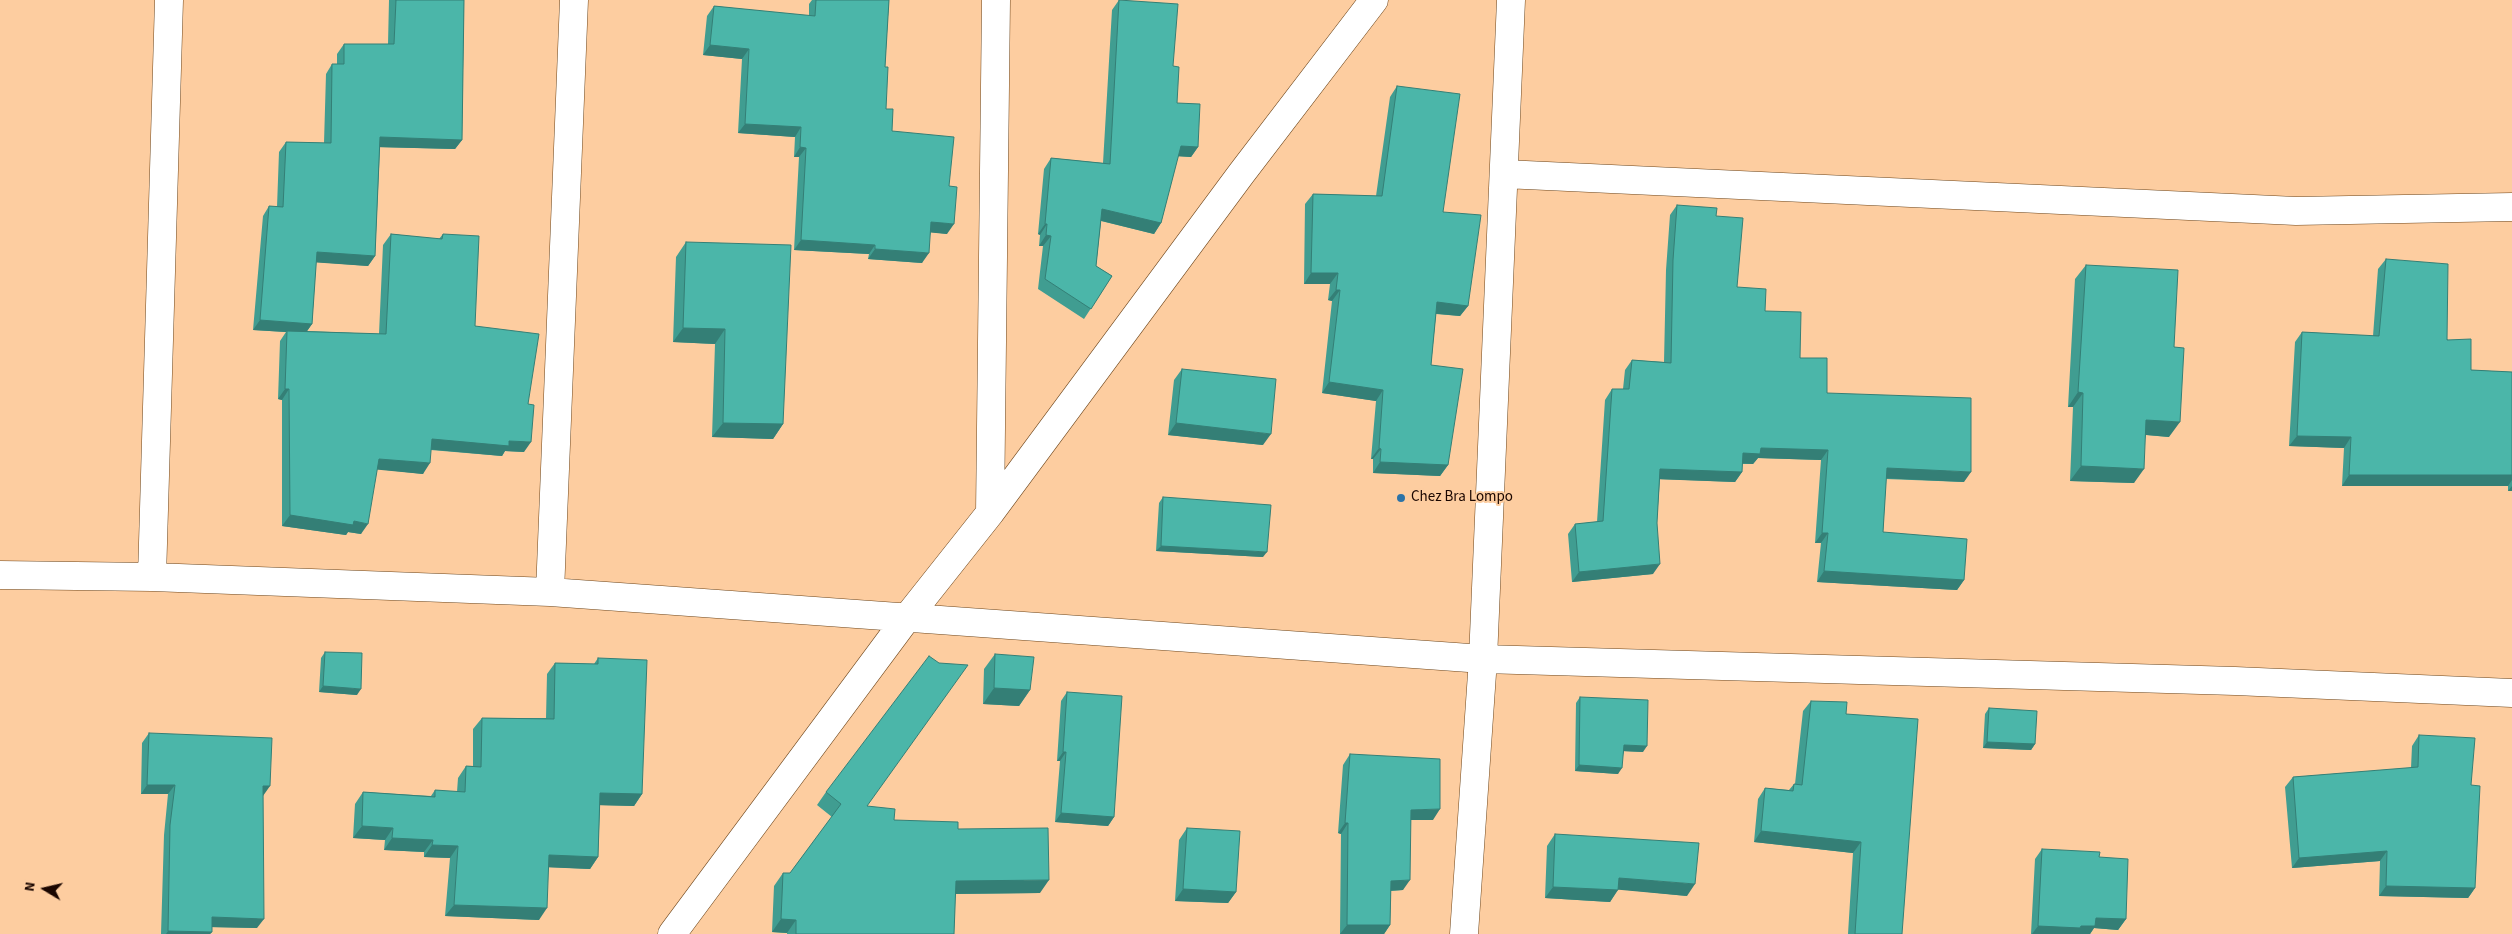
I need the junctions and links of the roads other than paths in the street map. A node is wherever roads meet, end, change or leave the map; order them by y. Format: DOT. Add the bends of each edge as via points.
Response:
graph roads {
  1 [pos="170,0"];
  2 [pos="574,0"];
  3 [pos="996,0"];
  4 [pos="1374,0"];
  5 [pos="1511,0"];
  6 [pos="1504,174"];
  7 [pos="2512,206"];
  8 [pos="990,513"];
  9 [pos="0,575"];
  10 [pos="152,577"];
  11 [pos="550,592"];
  12 [pos="906,619"];
  13 [pos="1483,659"];
  14 [pos="2512,693"];
  15 [pos="672,934"];
  16 [pos="1464,934"];
  1 -- 10 [label="street"];
  2 -- 11 [label="street"];
  3 -- 8 [label="street"];
  4 -- 8 [label="street" via="1240,174"];
  5 -- 6 [label="street"];
  6 -- 7 [label="street" via="2296,212"];
  6 -- 13 [label="street"];
  8 -- 12 [label="street"];
  9 -- 10 [label="street"];
  10 -- 11 [label="street"];
  11 -- 12 [label="street"];
  12 -- 13 [label="street"];
  12 -- 15 [label="street"];
  13 -- 14 [label="street" via="2235,681"];
  13 -- 16 [label="street"];
}
